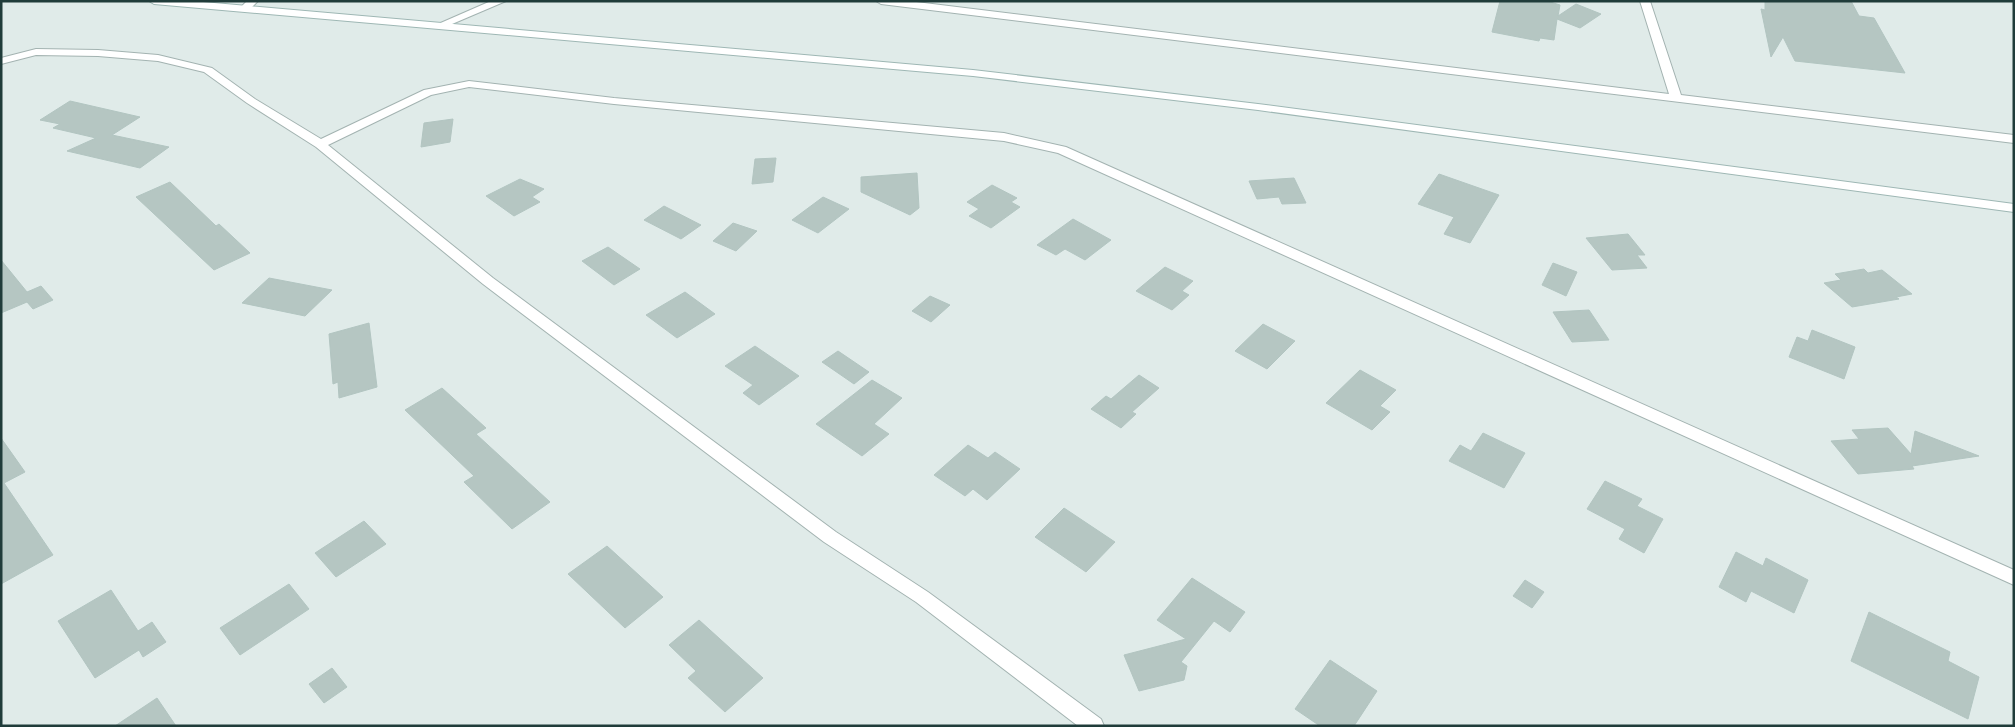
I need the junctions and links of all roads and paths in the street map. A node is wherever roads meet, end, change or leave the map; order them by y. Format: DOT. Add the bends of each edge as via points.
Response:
graph roads {
  1 [pos="154,1"];
  2 [pos="501,1"];
  3 [pos="880,1"];
  4 [pos="1646,1"];
  5 [pos="930,4"];
  6 [pos="249,5"];
  7 [pos="441,25"];
  8 [pos="1,61"];
  9 [pos="1676,98"];
  10 [pos="2014,139"];
  11 [pos="320,144"];
  12 [pos="2014,208"];
  13 [pos="2014,578"];
  14 [pos="1094,726"];
  1 -- 6 [label="street"];
  2 -- 7 [label="street"];
  3 -- 5 [label="street"];
  4 -- 9 [label="street"];
  5 -- 9 [label="street"];
  6 -- 7 [label="street"];
  7 -- 12 [label="street" via="973,73 1288,111"];
  8 -- 11 [label="street" via="36,52 98,53 158,58 208,70"];
  9 -- 10 [label="street"];
  11 -- 13 [label="street" via="428,92 469,84 614,101 1004,137 1062,150"];
  11 -- 14 [label="street" via="488,282 830,536 922,597"];
}
